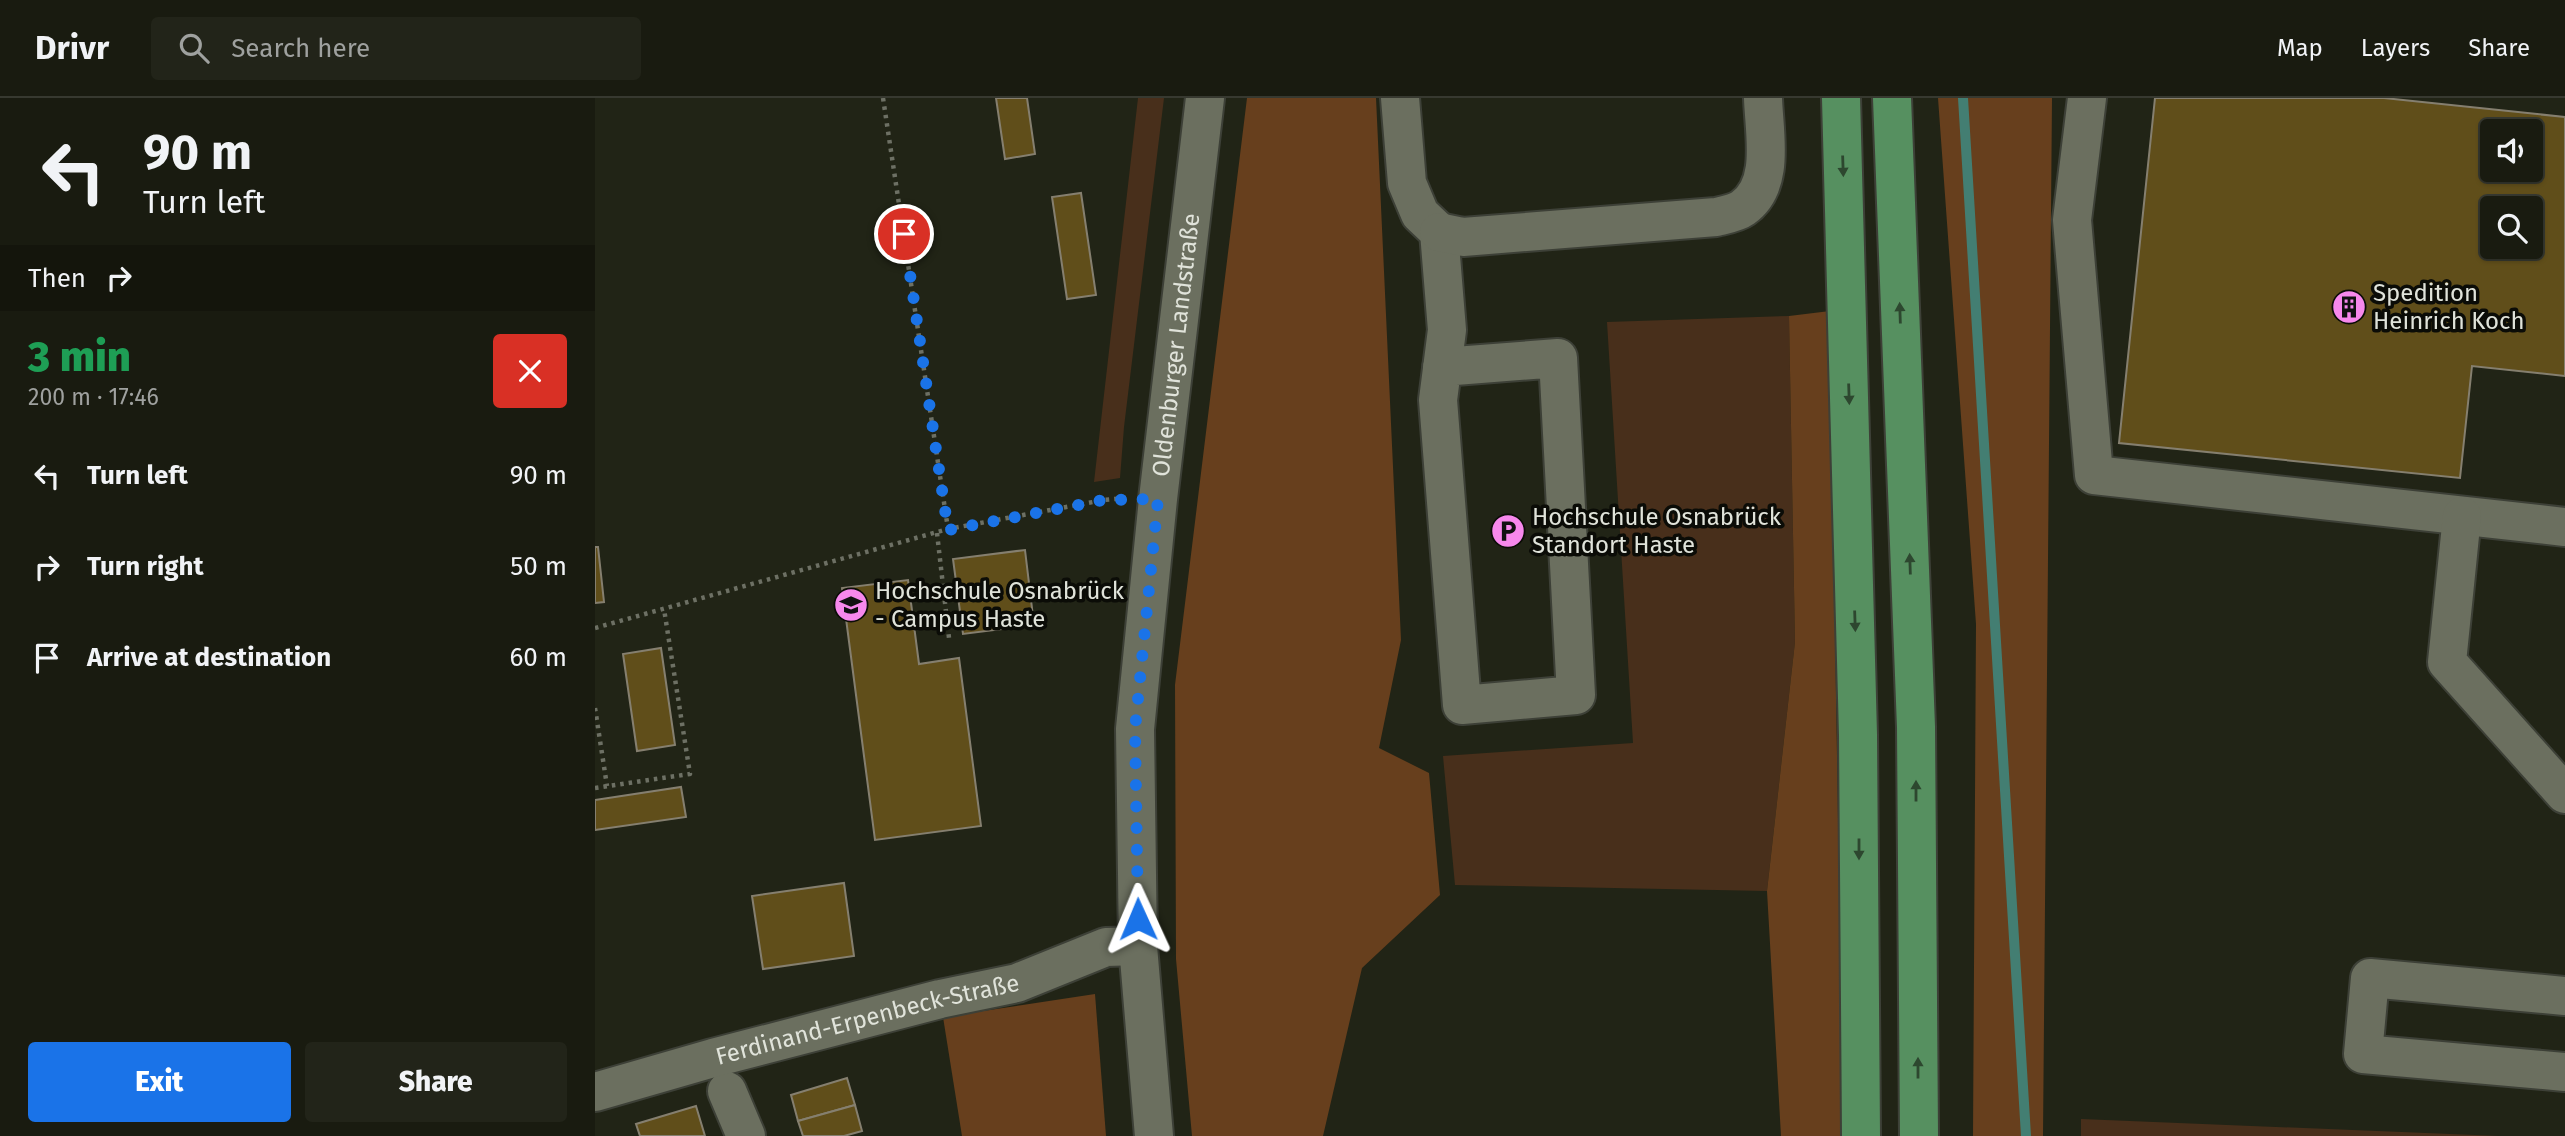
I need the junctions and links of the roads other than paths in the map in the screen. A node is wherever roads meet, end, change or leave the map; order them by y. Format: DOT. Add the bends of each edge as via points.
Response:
graph roads {
  1 [pos="1205,98"];
  2 [pos="1400,98"];
  3 [pos="1763,98"];
  4 [pos="1841,98"];
  5 [pos="1892,98"];
  6 [pos="2087,98"];
  7 [pos="1439,232"];
  8 [pos="1442,367"];
  9 [pos="2462,516"];
  10 [pos="2565,527"];
  11 [pos="2565,794"];
  12 [pos="1138,946"];
  13 [pos="2565,996"];
  14 [pos="2565,1072"];
  15 [pos="727,1091"];
  16 [pos="595,1092"];
  17 [pos="746,1136"];
  18 [pos="1154,1136"];
  19 [pos="1861,1136"];
  20 [pos="1919,1136"];
  1 -- 12 [label="street, Oldenburger Landstraße" via="1135,729"];
  2 -- 7 [label="street" via="1407,183 1420,214"];
  3 -- 7 [label="street" via="1765,162 1760,189 1742,209 1716,217 1463,237"];
  4 -- 19 [label="highway, one-way" via="1859,735"];
  20 -- 5 [label="highway, one-way" via="1916,727"];
  6 -- 9 [label="street" via="2072,220 2094,475"];
  7 -- 8 [label="street" via="1447,330"];
  8 -- 8 [label="street" via="1438,400 1462,705 1576,695 1558,358"];
  9 -- 10 [label="street"];
  9 -- 11 [label="street" via="2447,662"];
  12 -- 16 [label="street, Ferdinand-Erpenbeck-Straße" via="1106,947 1017,984 913,1006"];
  12 -- 18 [label="street, Oldenburger Landstraße"];
  13 -- 14 [label="street" via="2370,978 2363,1054"];
  15 -- 17 [label="street"];
}
